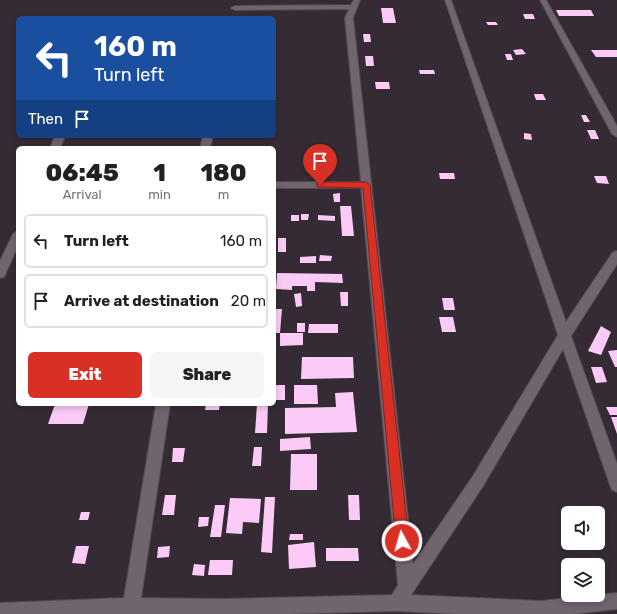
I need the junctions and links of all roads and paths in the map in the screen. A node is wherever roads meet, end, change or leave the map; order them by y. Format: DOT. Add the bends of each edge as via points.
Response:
graph roads {
  1 [pos="236,0"];
  2 [pos="448,0"];
  3 [pos="543,0"];
  4 [pos="356,4"];
  5 [pos="235,8"];
  6 [pos="233,16"];
  7 [pos="617,134"];
  8 [pos="276,185"];
  9 [pos="366,185"];
  10 [pos="16,238"];
  11 [pos="617,255"];
  12 [pos="0,274"];
  13 [pos="565,335"];
  14 [pos="163,406"];
  15 [pos="617,485"];
  16 [pos="407,588"];
  17 [pos="617,601"];
  18 [pos="396,603"];
  19 [pos="131,606"];
  20 [pos="225,611"];
  21 [pos="0,612"];
  22 [pos="542,612"];
  1 -- 5 [label="street"];
  2 -- 13 [label="street"];
  3 -- 7 [label="street"];
  4 -- 5 [label="street"];
  4 -- 9 [label="street" via="349,18"];
  5 -- 6 [label="street"];
  8 -- 9 [label="street"];
  9 -- 16 [label="street"];
  10 -- 12 [label="street"];
  11 -- 13 [label="street"];
  13 -- 15 [label="street"];
  13 -- 16 [label="street" via="478,481"];
  14 -- 19 [label="street"];
  16 -- 18 [label="street"];
  17 -- 22 [label="street"];
  18 -- 20 [label="street"];
  18 -- 22 [label="street"];
  19 -- 20 [label="street"];
  19 -- 21 [label="street"];
}
